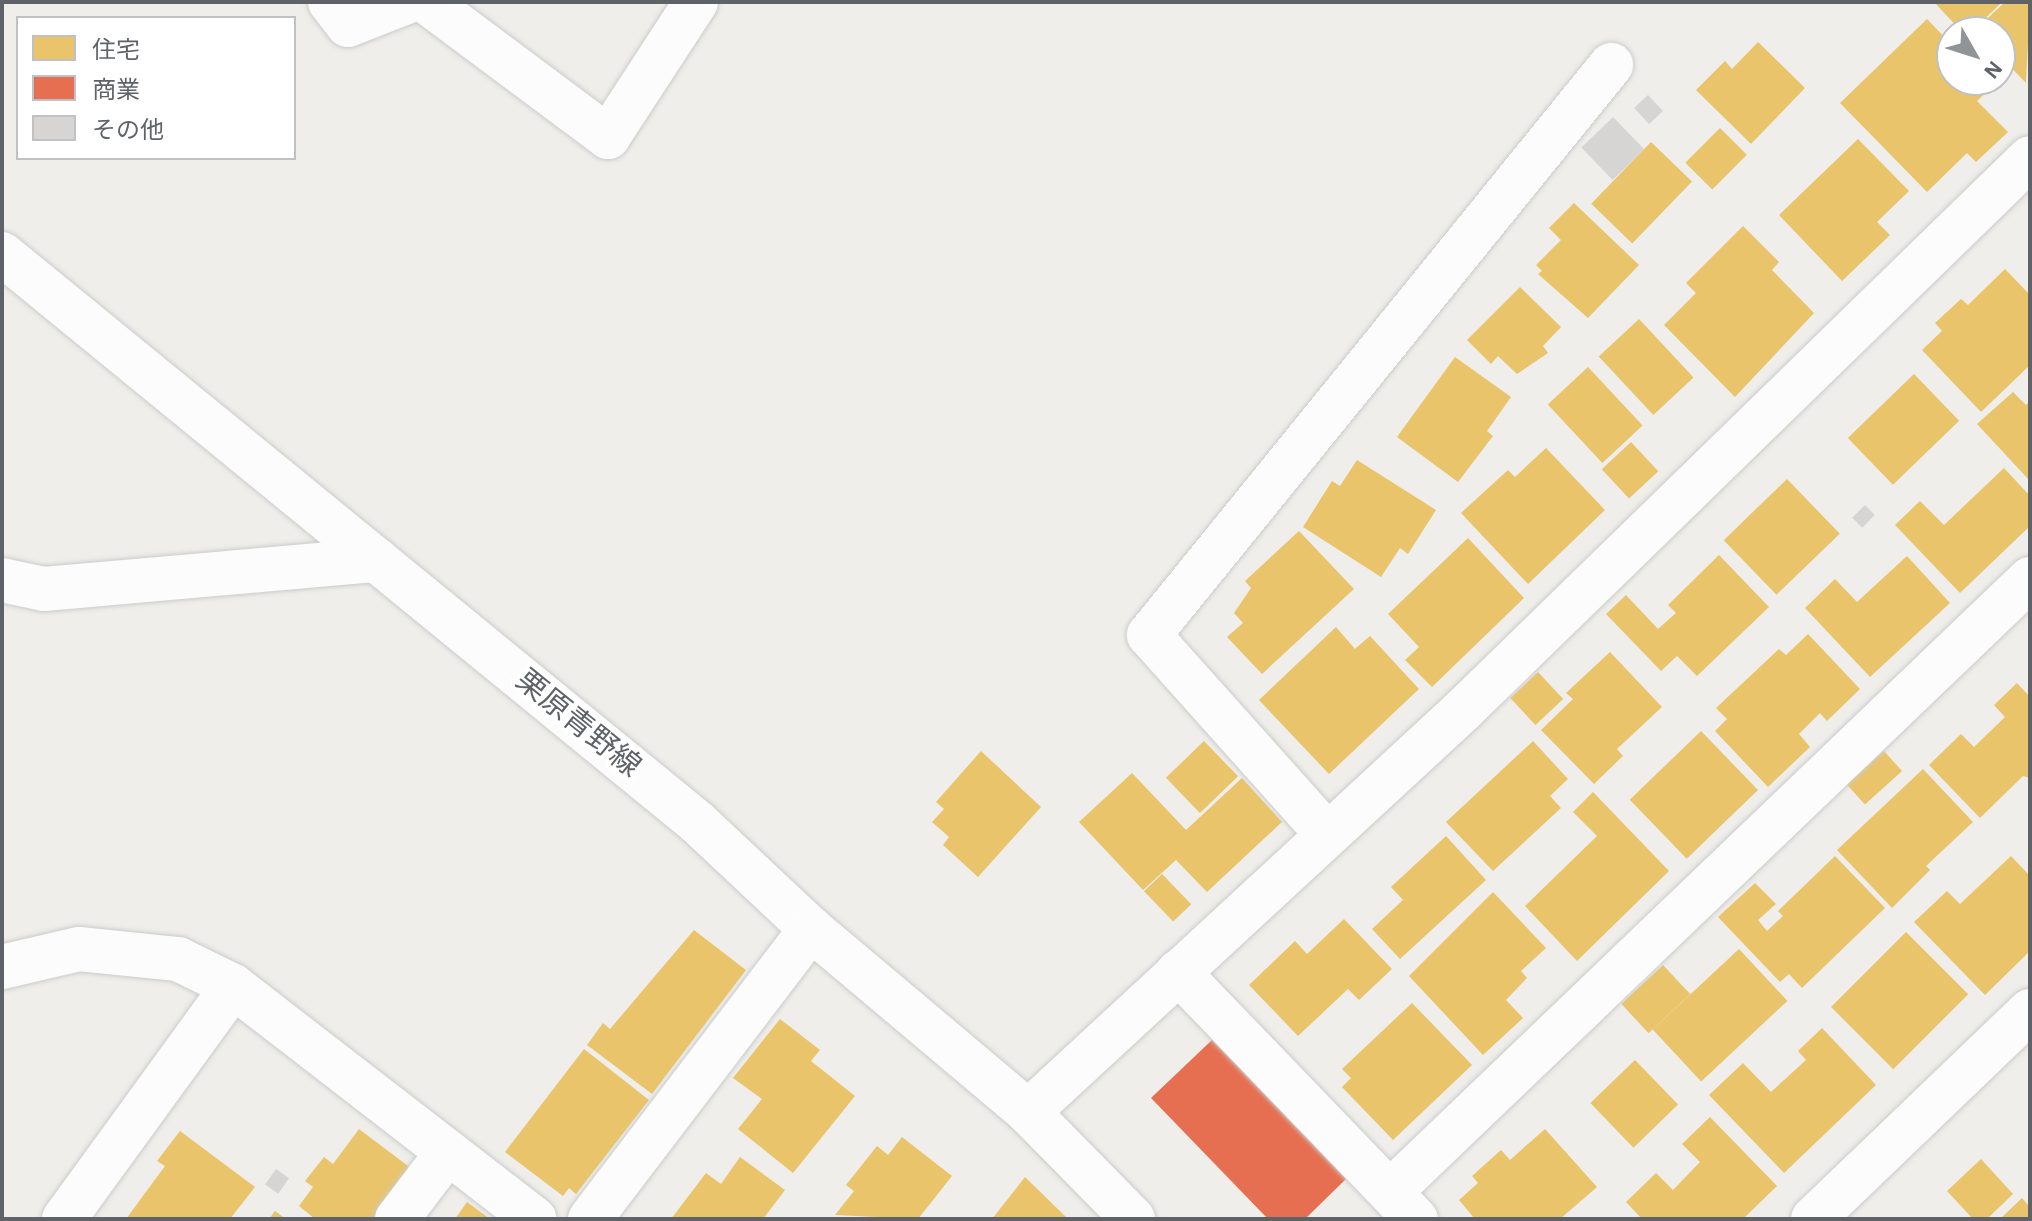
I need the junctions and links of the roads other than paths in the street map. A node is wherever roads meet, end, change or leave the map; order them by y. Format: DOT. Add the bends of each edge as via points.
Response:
graph roads {
  1 [pos="330,2"];
  2 [pos="407,2"];
  3 [pos="427,2"];
  4 [pos="696,2"];
  5 [pos="1611,65"];
  6 [pos="2030,158"];
  7 [pos="2,254"];
  8 [pos="377,560"];
  9 [pos="2030,579"];
  10 [pos="2,580"];
  11 [pos="1327,834"];
  12 [pos="811,929"];
  13 [pos="2,967"];
  14 [pos="1178,972"];
  15 [pos="233,986"];
  16 [pos="2030,1011"];
  17 [pos="1028,1112"];
  18 [pos="448,1152"];
  19 [pos="1403,1205"];
  20 [pos="64,1219"];
  21 [pos="397,1219"];
  22 [pos="535,1219"];
  23 [pos="590,1219"];
  24 [pos="1133,1219"];
  25 [pos="1813,1219"];
  1 -- 2 [label="street" via="348,25"];
  3 -- 4 [label="street" via="608,137"];
  5 -- 11 [label="street" via="1149,635"];
  6 -- 11 [label="street" via="1463,710"];
  7 -- 8 [label="street, 栗原青野線"];
  8 -- 10 [label="street" via="44,589"];
  8 -- 12 [label="street, 栗原青野線" via="697,822"];
  9 -- 19 [label="street"];
  11 -- 14 [label="street"];
  12 -- 17 [label="street, 栗原青野線"];
  12 -- 23 [label="street"];
  13 -- 15 [label="street" via="79,949 178,959"];
  14 -- 17 [label="street"];
  14 -- 19 [label="street"];
  15 -- 18 [label="street"];
  15 -- 20 [label="street"];
  16 -- 25 [label="street"];
  17 -- 24 [label="street, 栗原青野線"];
  18 -- 21 [label="street"];
  18 -- 22 [label="street"];
}
